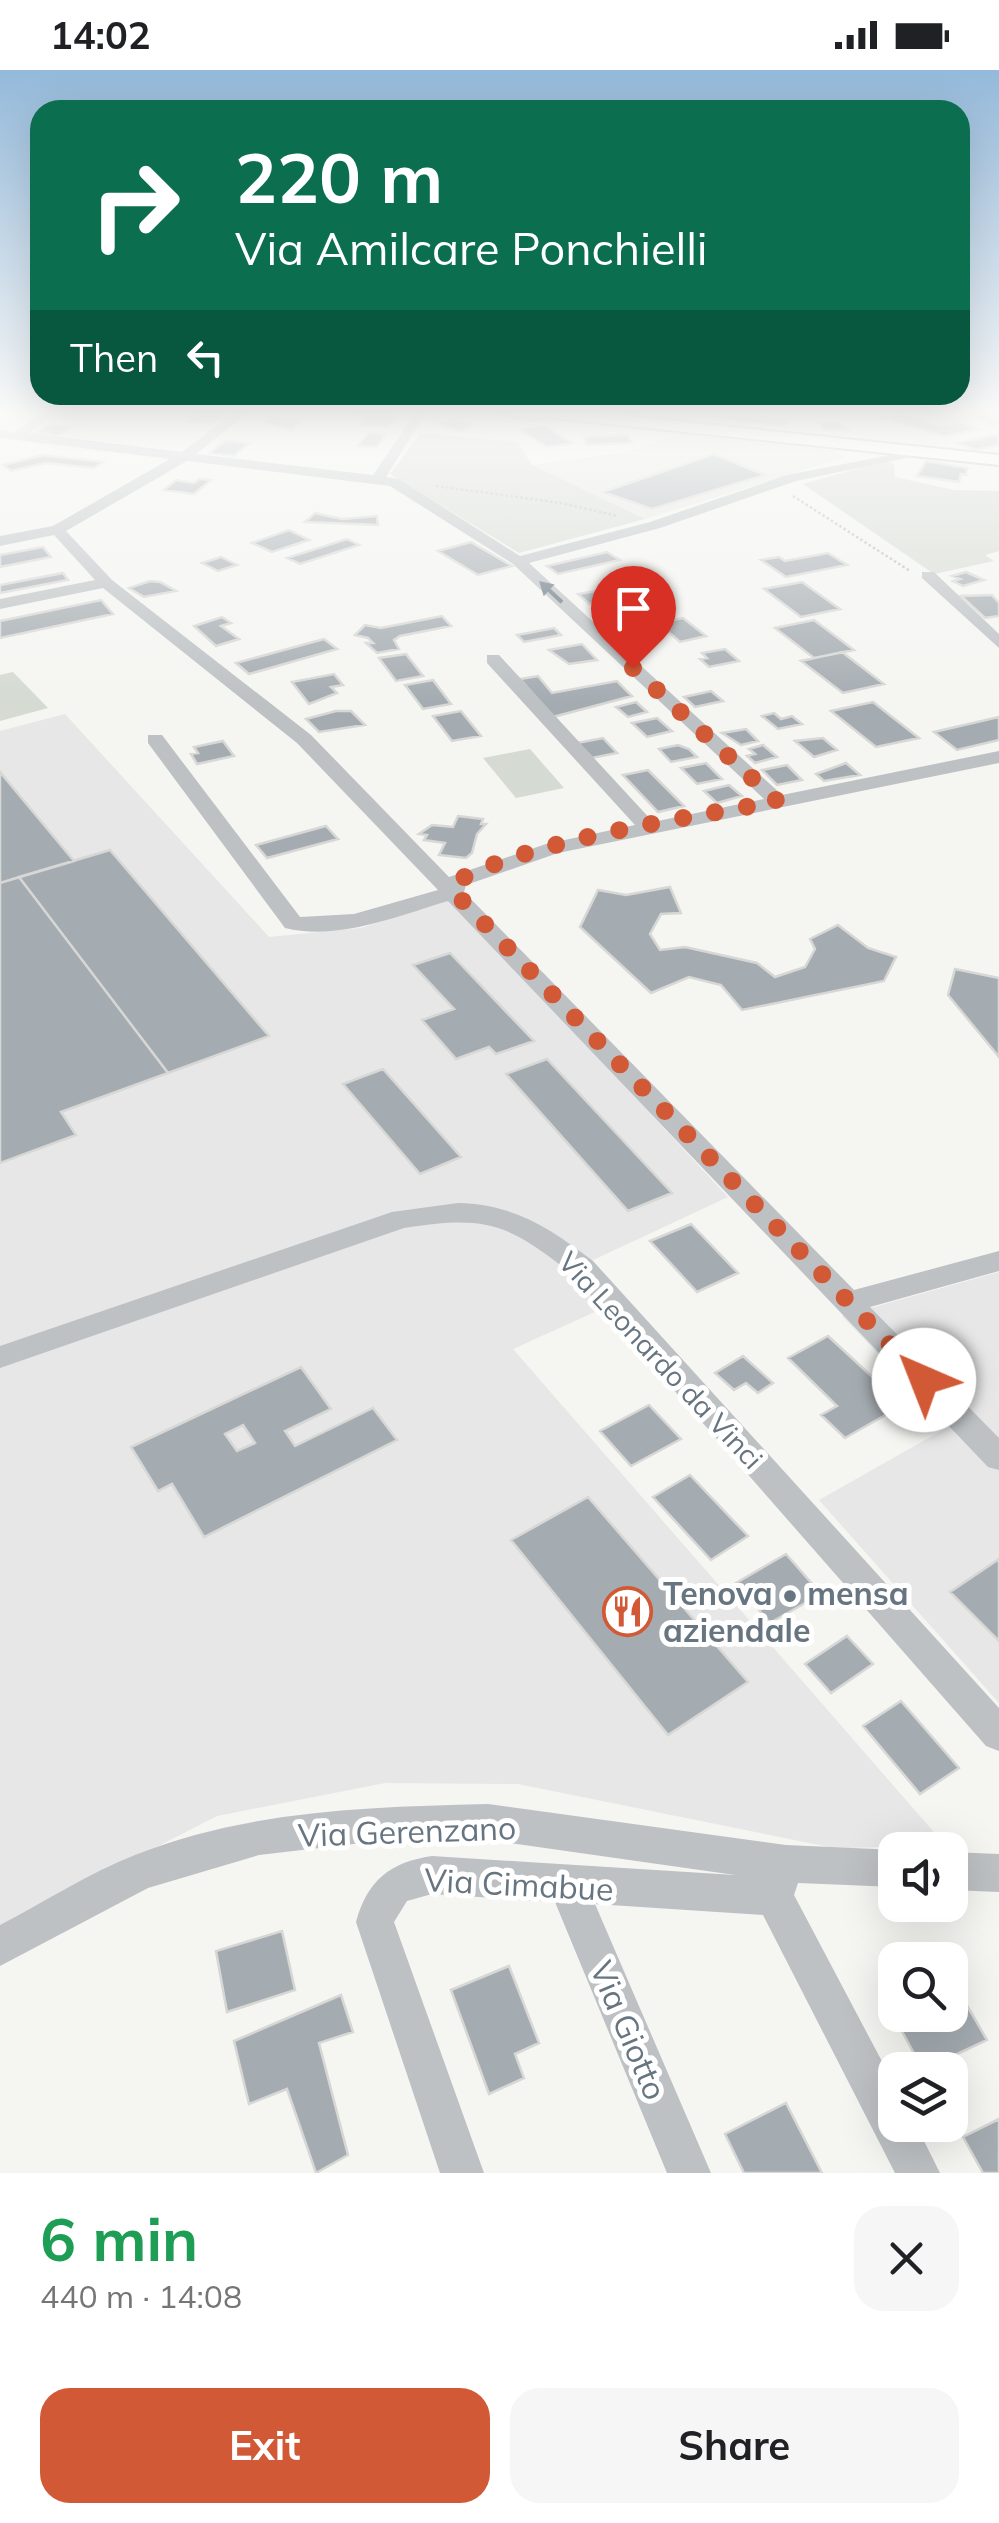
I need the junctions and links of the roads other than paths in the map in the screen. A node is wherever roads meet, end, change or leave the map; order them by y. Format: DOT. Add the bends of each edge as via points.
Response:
graph roads {
  1 [pos="96,507"];
  2 [pos="433,507"];
  3 [pos="706,507"];
  4 [pos="56,530"];
  5 [pos="0,541"];
  6 [pos="518,561"];
  7 [pos="928,575"];
  8 [pos="106,583"];
  9 [pos="0,604"];
  10 [pos="992,627"];
  11 [pos="999,643"];
  12 [pos="493,660"];
  13 [pos="155,739"];
  14 [pos="999,757"];
  15 [pos="777,801"];
  16 [pos="648,827"];
  17 [pos="454,892"];
  18 [pos="999,1261"];
  19 [pos="849,1302"];
  20 [pos="0,1357"];
  21 [pos="999,1458"];
  22 [pos="999,1734"];
  23 [pos="878,1870"];
  24 [pos="968,1871"];
  25 [pos="999,1872"];
  26 [pos="780,1880"];
  27 [pos="568,1886"];
  28 [pos="0,1946"];
  29 [pos="462,2173"];
  30 [pos="689,2173"];
  31 [pos="918,2173"];
  1 -- 4 [label="street"];
  2 -- 6 [label="street"];
  3 -- 6 [label="street"];
  4 -- 5 [label="street"];
  4 -- 8 [label="street"];
  15 -- 6 [label="street, one-way"];
  7 -- 10 [label="street"];
  8 -- 9 [label="street"];
  8 -- 17 [label="street" via="304,739"];
  10 -- 11 [label="street"];
  12 -- 16 [label="street"];
  13 -- 17 [label="street" via="293,923 356,921"];
  14 -- 15 [label="street"];
  15 -- 16 [label="street"];
  16 -- 17 [label="street" via="472,873 457,881"];
  17 -- 19 [label="street"];
  18 -- 19 [label="street"];
  19 -- 21 [label="street"];
  20 -- 22 [label="street, Via Leonardo da Vinci" via="400,1219 468,1210 529,1224 583,1268"];
  23 -- 26 [label="street, Via Gerenzano"];
  24 -- 25 [label="street"];
  26 -- 27 [label="street, Via Cimabue"];
  26 -- 28 [label="street, Via Gerenzano" via="488,1822 362,1825 259,1837 141,1871"];
  26 -- 31 [label="street"];
  27 -- 29 [label="street, Via Cimabue" via="432,1875 409,1877 379,1902 375,1922"];
  27 -- 30 [label="street, Via Giotto"];
}
